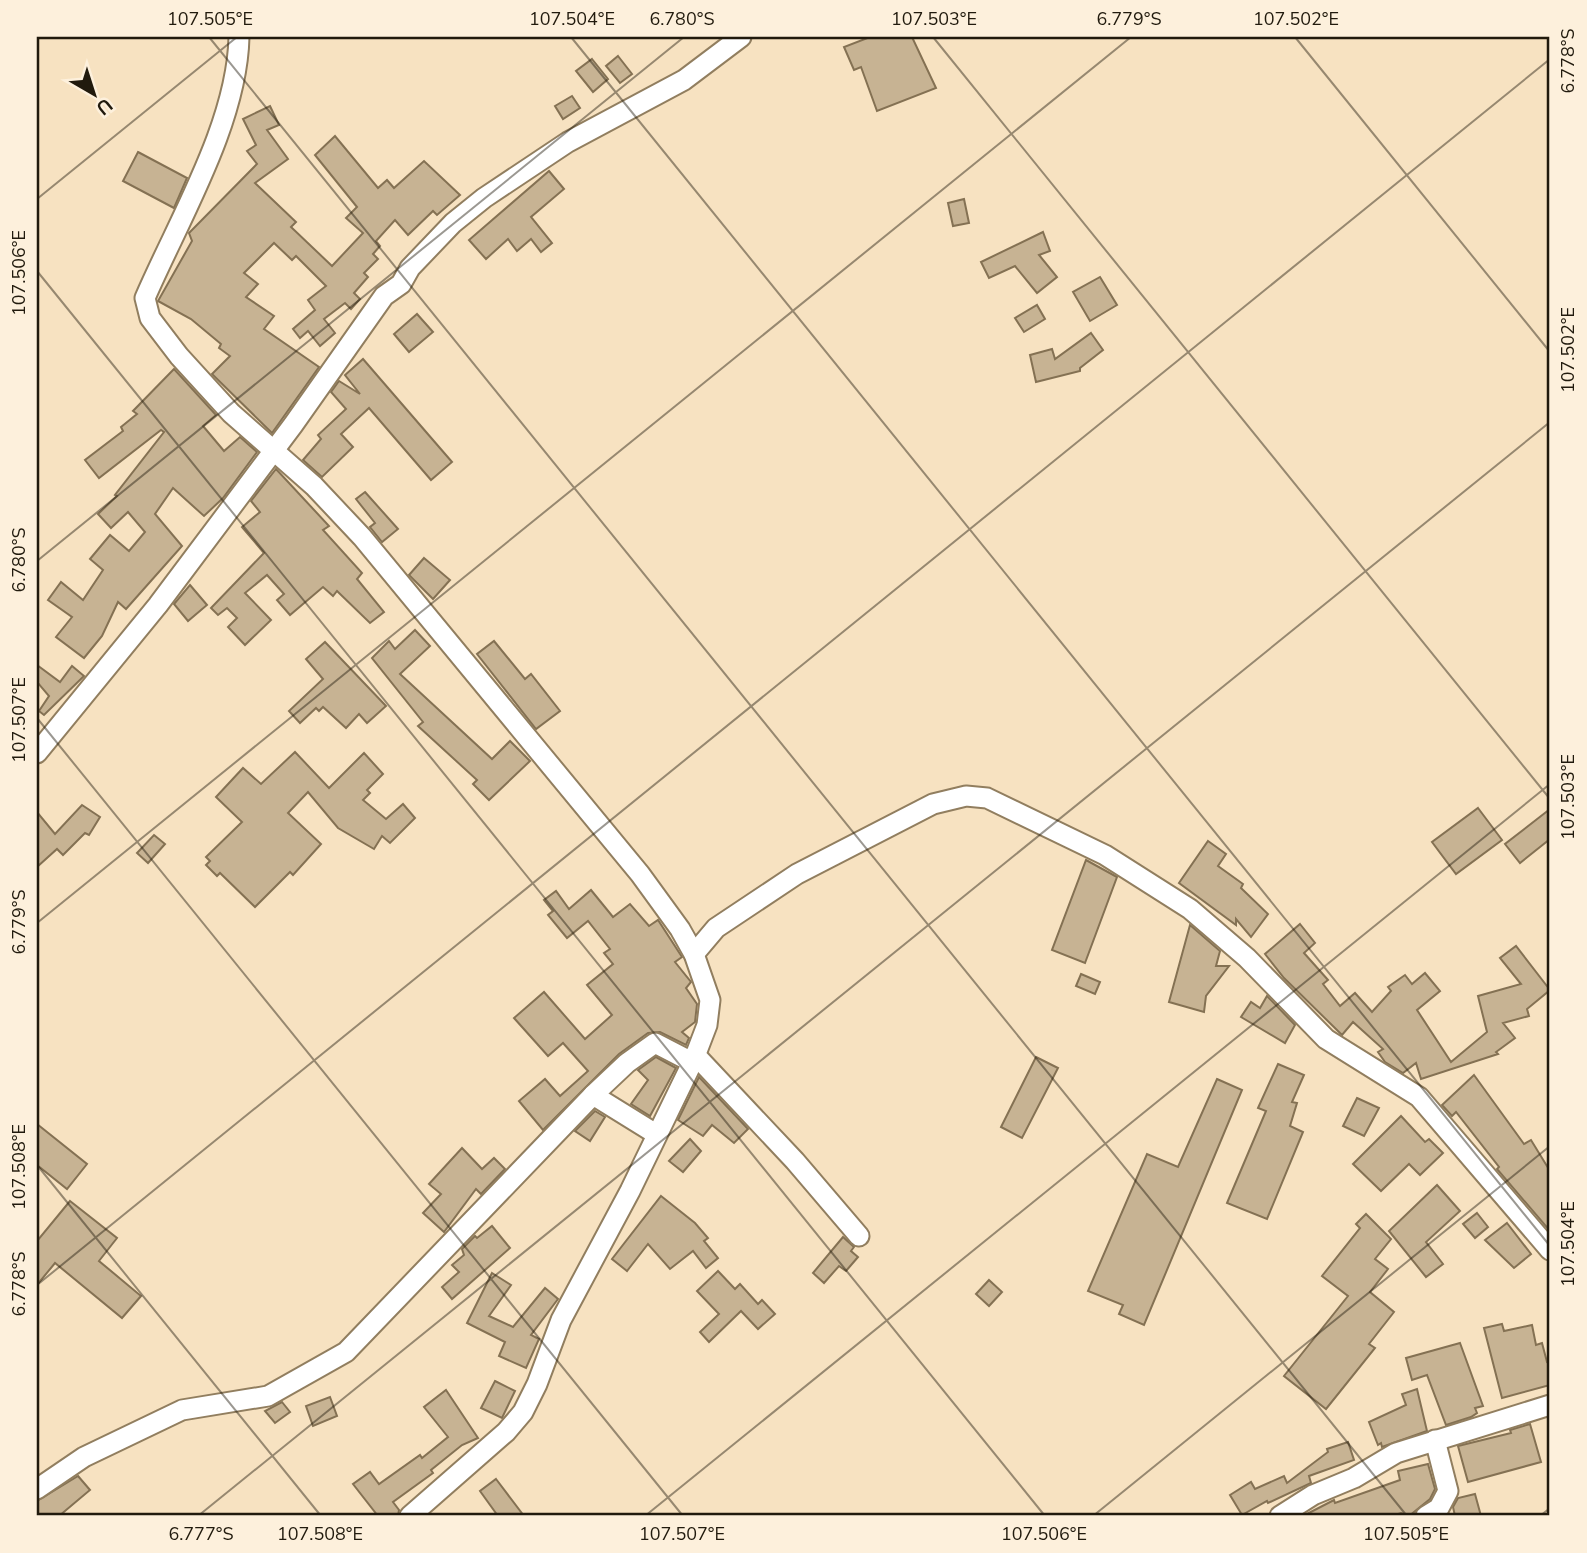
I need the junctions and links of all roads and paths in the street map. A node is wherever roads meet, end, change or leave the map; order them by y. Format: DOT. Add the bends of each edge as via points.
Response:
graph roads {
  1 [pos="239,37"];
  2 [pos="741,37"];
  3 [pos="274,451"];
  4 [pos="37,753"];
  5 [pos="694,954"];
  6 [pos="694,1059"];
  7 [pos="593,1095"];
  8 [pos="656,1134"];
  9 [pos="859,1236"];
  10 [pos="1550,1250"];
  11 [pos="1550,1405"];
  12 [pos="1435,1440"];
  13 [pos="37,1489"];
  14 [pos="410,1516"];
  15 [pos="1280,1516"];
  16 [pos="1426,1516"];
  1 -- 3 [label="street" via="237,70 224,112 145,305 153,323 210,393"];
  2 -- 3 [label="street" via="684,80 546,156 453,223 410,268 401,284 384,296"];
  3 -- 4 [label="street" via="141,629"];
  3 -- 5 [label="street" via="314,486 416,599 640,874"];
  5 -- 6 [label="street" via="710,1000 707,1026"];
  5 -- 10 [label="street" via="724,922 797,874 933,804 966,796 987,798 1105,855 1190,909 1247,958 1326,1039 1419,1097"];
  6 -- 7 [label="street" via="655,1043"];
  6 -- 8 [label="street"];
  6 -- 9 [label="street" via="702,1061 756,1117"];
  7 -- 8 [label="street"];
  7 -- 13 [label="street" via="346,1352 268,1396 183,1410 84,1457"];
  8 -- 14 [label="street" via="561,1320 523,1412 506,1433"];
  11 -- 12 [label="street"];
  12 -- 15 [label="street" via="1396,1453"];
  12 -- 16 [label="street" via="1448,1491 1438,1508"];
}
